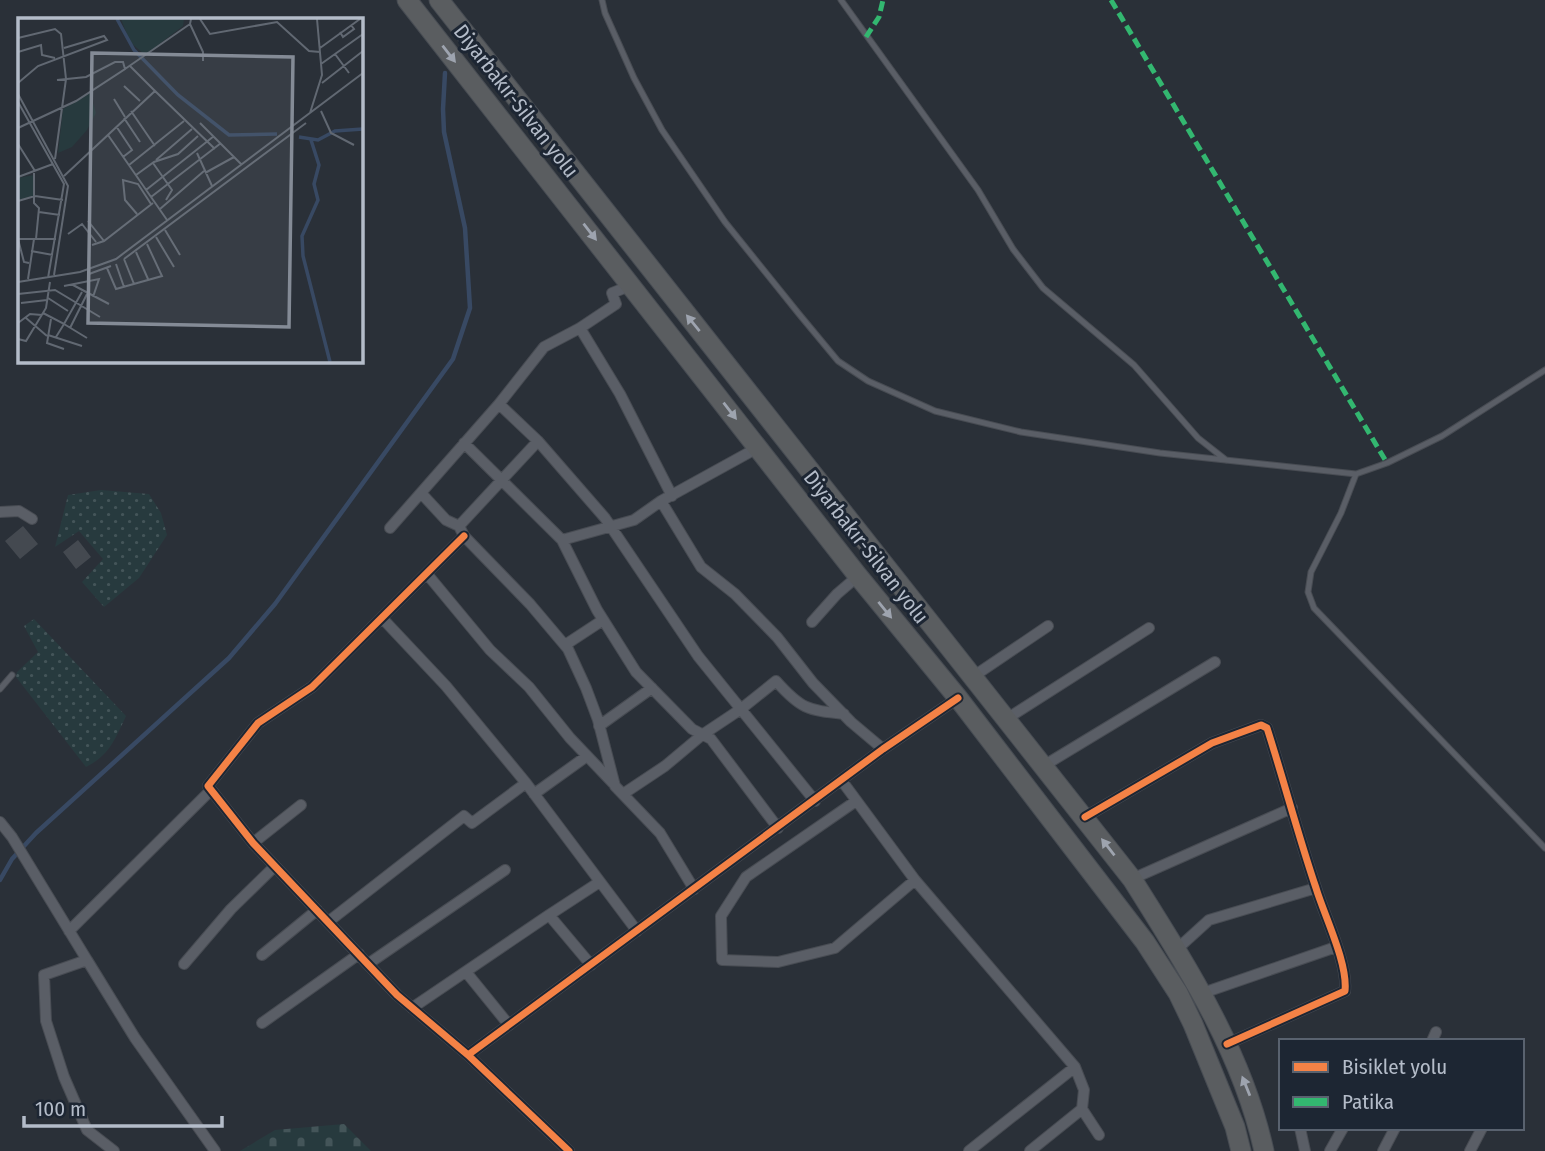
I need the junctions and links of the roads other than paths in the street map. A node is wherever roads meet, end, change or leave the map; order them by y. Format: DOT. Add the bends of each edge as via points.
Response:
graph roads {
  1 [pos="407,0"];
  2 [pos="439,0"];
  3 [pos="602,0"];
  4 [pos="841,0"];
  5 [pos="632,285"];
  6 [pos="580,328"];
  7 [pos="1545,370"];
  8 [pos="499,404"];
  9 [pos="538,441"];
  10 [pos="464,443"];
  11 [pos="759,447"];
  12 [pos="1228,462"];
  13 [pos="1356,474"];
  14 [pos="502,480"];
  15 [pos="421,493"];
  16 [pos="672,496"];
  17 [pos="662,501"];
  18 [pos="0,512"];
  19 [pos="33,519"];
  20 [pos="610,527"];
  21 [pos="390,528"];
  22 [pos="461,531"];
  23 [pos="562,540"];
  24 [pos="426,574"];
  25 [pos="858,576"];
  26 [pos="382,618"];
  27 [pos="603,620"];
  28 [pos="812,622"];
  29 [pos="1048,626"];
  30 [pos="1149,628"];
  31 [pos="565,645"];
  32 [pos="1215,662"];
  33 [pos="12,675"];
  34 [pos="974,676"];
  35 [pos="652,688"];
  36 [pos="0,689"];
  37 [pos="958,698"];
  38 [pos="741,709"];
  39 [pos="844,714"];
  40 [pos="1007,718"];
  41 [pos="599,726"];
  42 [pos="702,734"];
  43 [pos="883,749"];
  44 [pos="587,756"];
  45 [pos="1045,765"];
  46 [pos="842,781"];
  47 [pos="526,783"];
  48 [pos="211,790"];
  49 [pos="619,790"];
  50 [pos="534,794"];
  51 [pos="815,801"];
  52 [pos="856,801"];
  53 [pos="301,805"];
  54 [pos="1292,808"];
  55 [pos="1085,817"];
  56 [pos="0,822"];
  57 [pos="778,828"];
  58 [pos="253,843"];
  59 [pos="1545,848"];
  60 [pos="275,866"];
  61 [pos="505,870"];
  62 [pos="1132,879"];
  63 [pos="915,880"];
  64 [pos="598,883"];
  65 [pos="1315,888"];
  66 [pos="694,889"];
  67 [pos="317,910"];
  68 [pos="549,915"];
  69 [pos="328,922"];
  70 [pos="69,931"];
  71 [pos="637,931"];
  72 [pos="1336,947"];
  73 [pos="1176,950"];
  74 [pos="359,954"];
  75 [pos="262,955"];
  76 [pos="87,960"];
  77 [pos="184,964"];
  78 [pos="368,964"];
  79 [pos="591,965"];
  80 [pos="466,972"];
  81 [pos="1203,993"];
  82 [pos="412,1008"];
  83 [pos="262,1023"];
  84 [pos="509,1025"];
  85 [pos="1227,1044"];
  86 [pos="468,1055"];
  87 [pos="1075,1067"];
  88 [pos="1082,1109"];
  89 [pos="1301,1130"];
  90 [pos="1342,1130"];
  91 [pos="1394,1130"];
  92 [pos="1481,1130"];
  93 [pos="1098,1135"];
  94 [pos="114,1151"];
  95 [pos="215,1151"];
  96 [pos="569,1151"];
  97 [pos="969,1151"];
  98 [pos="1030,1151"];
  99 [pos="1241,1151"];
  100 [pos="1264,1151"];
  101 [pos="1306,1151"];
  102 [pos="1329,1151"];
  103 [pos="1383,1151"];
  104 [pos="1471,1151"];
  1 -- 5 [label="highway, Diyarbakır-Silvan yolu, one-way"];
  34 -- 2 [label="highway, Diyarbakır-Silvan yolu, one-way"];
  3 -- 12 [label="lane" via="634,78 662,130 725,222 838,361 868,381 935,411 1021,432"];
  4 -- 12 [label="lane" via="1043,288 1134,365 1198,438"];
  5 -- 6 [label="street" via="612,293 616,304"];
  5 -- 11 [label="highway, Diyarbakır-Silvan yolu, one-way"];
  6 -- 8 [label="street" via="544,346"];
  6 -- 16 [label="street"];
  7 -- 13 [label="lane" via="1442,436"];
  8 -- 9 [label="street"];
  8 -- 10 [label="street"];
  9 -- 14 [label="street"];
  9 -- 20 [label="street"];
  10 -- 14 [label="street"];
  10 -- 15 [label="street"];
  11 -- 16 [label="street"];
  11 -- 25 [label="highway, Diyarbakır-Silvan yolu"];
  12 -- 13 [label="lane"];
  13 -- 59 [label="lane" via="1311,572 1308,592 1314,608"];
  14 -- 22 [label="street"];
  14 -- 23 [label="street"];
  15 -- 21 [label="street"];
  15 -- 22 [label="street"];
  16 -- 17 [label="street"];
  17 -- 20 [label="street" via="634,520"];
  17 -- 39 [label="street" via="701,567 777,637"];
  18 -- 19 [label="street" via="19,511"];
  20 -- 23 [label="street"];
  20 -- 38 [label="street" via="698,656"];
  22 -- 24 [label="street"];
  22 -- 31 [label="street"];
  23 -- 27 [label="street"];
  24 -- 26 [label="street"];
  24 -- 44 [label="street"];
  25 -- 28 [label="street"];
  25 -- 37 [label="highway, Diyarbakır-Silvan yolu, one-way"];
  26 -- 47 [label="street" via="446,686"];
  26 -- 48 [label="street" via="312,687 258,723 208,786"];
  27 -- 31 [label="street"];
  27 -- 35 [label="street" via="636,672"];
  29 -- 34 [label="street"];
  30 -- 40 [label="street"];
  31 -- 41 [label="street"];
  32 -- 45 [label="street"];
  33 -- 36 [label="lane"];
  34 -- 40 [label="highway, Diyarbakır-Silvan yolu"];
  35 -- 41 [label="street"];
  35 -- 42 [label="street"];
  37 -- 43 [label="street"];
  37 -- 99 [label="highway, Diyarbakır-Silvan yolu" via="1137,931 1178,993"];
  38 -- 39 [label="street" via="775,681 793,701 810,710"];
  38 -- 42 [label="street"];
  38 -- 51 [label="street"];
  39 -- 43 [label="street"];
  40 -- 45 [label="highway, Diyarbakır-Silvan yolu"];
  41 -- 49 [label="street"];
  42 -- 49 [label="street" via="665,766"];
  42 -- 57 [label="street" via="711,739"];
  43 -- 46 [label="street"];
  44 -- 49 [label="street"];
  44 -- 50 [label="street"];
  45 -- 55 [label="highway, Diyarbakır-Silvan yolu"];
  46 -- 51 [label="street"];
  46 -- 52 [label="street"];
  47 -- 50 [label="street"];
  47 -- 69 [label="street" via="472,823 464,816"];
  48 -- 58 [label="street"];
  48 -- 70 [label="street"];
  49 -- 66 [label="street" via="660,833"];
  50 -- 64 [label="street"];
  51 -- 57 [label="street"];
  52 -- 63 [label="street"];
  52 -- 63 [label="street" via="746,877 721,916 722,961 778,962 835,948"];
  53 -- 58 [label="street"];
  54 -- 55 [label="street" via="1267,728 1261,726 1212,743"];
  54 -- 62 [label="street"];
  54 -- 65 [label="street"];
  62 -- 55 [label="highway, Diyarbakır-Silvan yolu, one-way"];
  56 -- 70 [label="street"];
  57 -- 66 [label="street"];
  58 -- 60 [label="street"];
  60 -- 67 [label="street"];
  60 -- 77 [label="street"];
  61 -- 78 [label="street"];
  62 -- 73 [label="highway, Diyarbakır-Silvan yolu"];
  63 -- 87 [label="street"];
  64 -- 68 [label="street"];
  64 -- 71 [label="street"];
  65 -- 72 [label="street"];
  65 -- 73 [label="street" via="1209,920"];
  66 -- 71 [label="street"];
  67 -- 69 [label="street"];
  67 -- 75 [label="street"];
  68 -- 79 [label="street"];
  68 -- 80 [label="street"];
  69 -- 74 [label="street"];
  70 -- 76 [label="street"];
  71 -- 79 [label="street"];
  72 -- 81 [label="street"];
  72 -- 85 [label="street" via="1345,990"];
  73 -- 81 [label="highway, Diyarbakır-Silvan yolu"];
  74 -- 78 [label="street"];
  74 -- 83 [label="street"];
  76 -- 94 [label="street" via="44,975 46,1021 87,1130"];
  76 -- 95 [label="street" via="135,1038"];
  78 -- 82 [label="street"];
  79 -- 84 [label="street"];
  80 -- 82 [label="street"];
  80 -- 84 [label="street"];
  81 -- 85 [label="highway, Diyarbakır-Silvan yolu"];
  82 -- 86 [label="street"];
  84 -- 86 [label="street"];
  100 -- 85 [label="highway, Diyarbakır-Silvan yolu, one-way" via="1248,1091"];
  86 -- 96 [label="street"];
  87 -- 88 [label="street" via="1084,1090"];
  87 -- 97 [label="street"];
  88 -- 93 [label="street"];
  88 -- 98 [label="street"];
  89 -- 101 [label="street"];
  90 -- 102 [label="street"];
  91 -- 103 [label="street"];
  92 -- 104 [label="street"];
}
